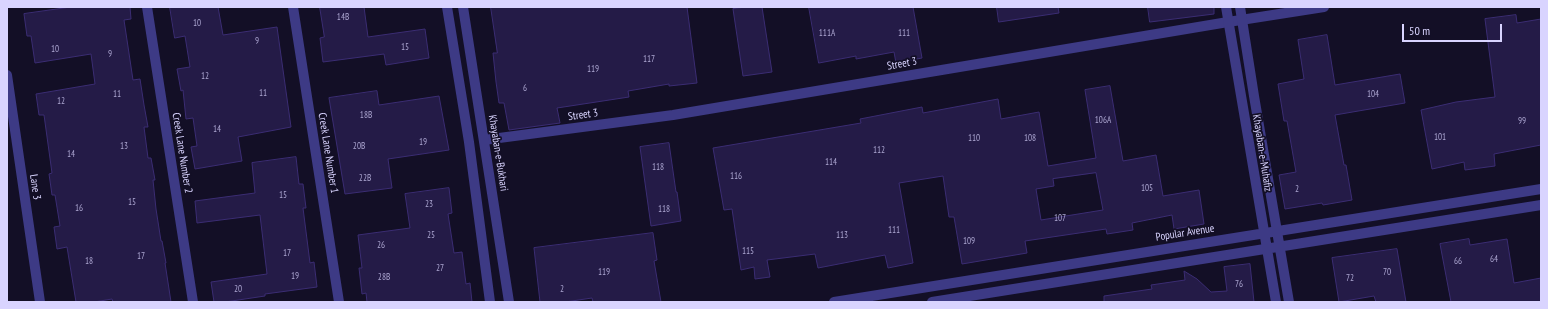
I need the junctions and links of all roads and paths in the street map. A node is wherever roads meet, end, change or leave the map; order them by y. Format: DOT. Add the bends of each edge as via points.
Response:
graph roads {
  1 [pos="147,7"];
  2 [pos="293,7"];
  3 [pos="447,7"];
  4 [pos="463,7"];
  5 [pos="1226,7"];
  6 [pos="1240,7"];
  7 [pos="1324,7"];
  8 [pos="1242,20"];
  9 [pos="1228,22"];
  10 [pos="7,75"];
  11 [pos="484,140"];
  12 [pos="1541,189"];
  13 [pos="1541,204"];
  14 [pos="1277,230"];
  15 [pos="1263,233"];
  16 [pos="1280,247"];
  17 [pos="1267,248"];
  18 [pos="40,302"];
  19 [pos="193,302"];
  20 [pos="339,302"];
  21 [pos="490,302"];
  22 [pos="509,302"];
  23 [pos="834,302"];
  24 [pos="932,302"];
  25 [pos="1276,302"];
  26 [pos="1289,302"];
  1 -- 19 [label="street, Creek Lane Number 2"];
  2 -- 20 [label="street, Creek Lane Number 1"];
  3 -- 21 [label="street"];
  4 -- 11 [label="street, Khayaban-e-Bukhari"];
  5 -- 9 [label="street, Khayaban-e-Muhafiz"];
  6 -- 8 [label="street, Khayaban-e-Muhafiz"];
  7 -- 8 [label="street, Street 3"];
  8 -- 9 [label="street, Street 3"];
  8 -- 14 [label="street, Khayaban-e-Muhafiz"];
  9 -- 11 [label="street, Street 3" via="673,115"];
  9 -- 15 [label="street, Khayaban-e-Muhafiz"];
  10 -- 18 [label="street, Lane 3"];
  11 -- 22 [label="street, Khayaban-e-Bukhari"];
  12 -- 14 [label="street, Popular Avenue"];
  13 -- 16 [label="street"];
  14 -- 15 [label="street, Popular Avenue"];
  14 -- 16 [label="street, Khayaban-e-Muhafiz"];
  15 -- 17 [label="street, Khayaban-e-Muhafiz"];
  15 -- 23 [label="street, Popular Avenue"];
  16 -- 17 [label="street"];
  16 -- 26 [label="street, Khayaban-e-Muhafiz"];
  17 -- 24 [label="street"];
  17 -- 25 [label="street, Khayaban-e-Muhafiz"];
}
